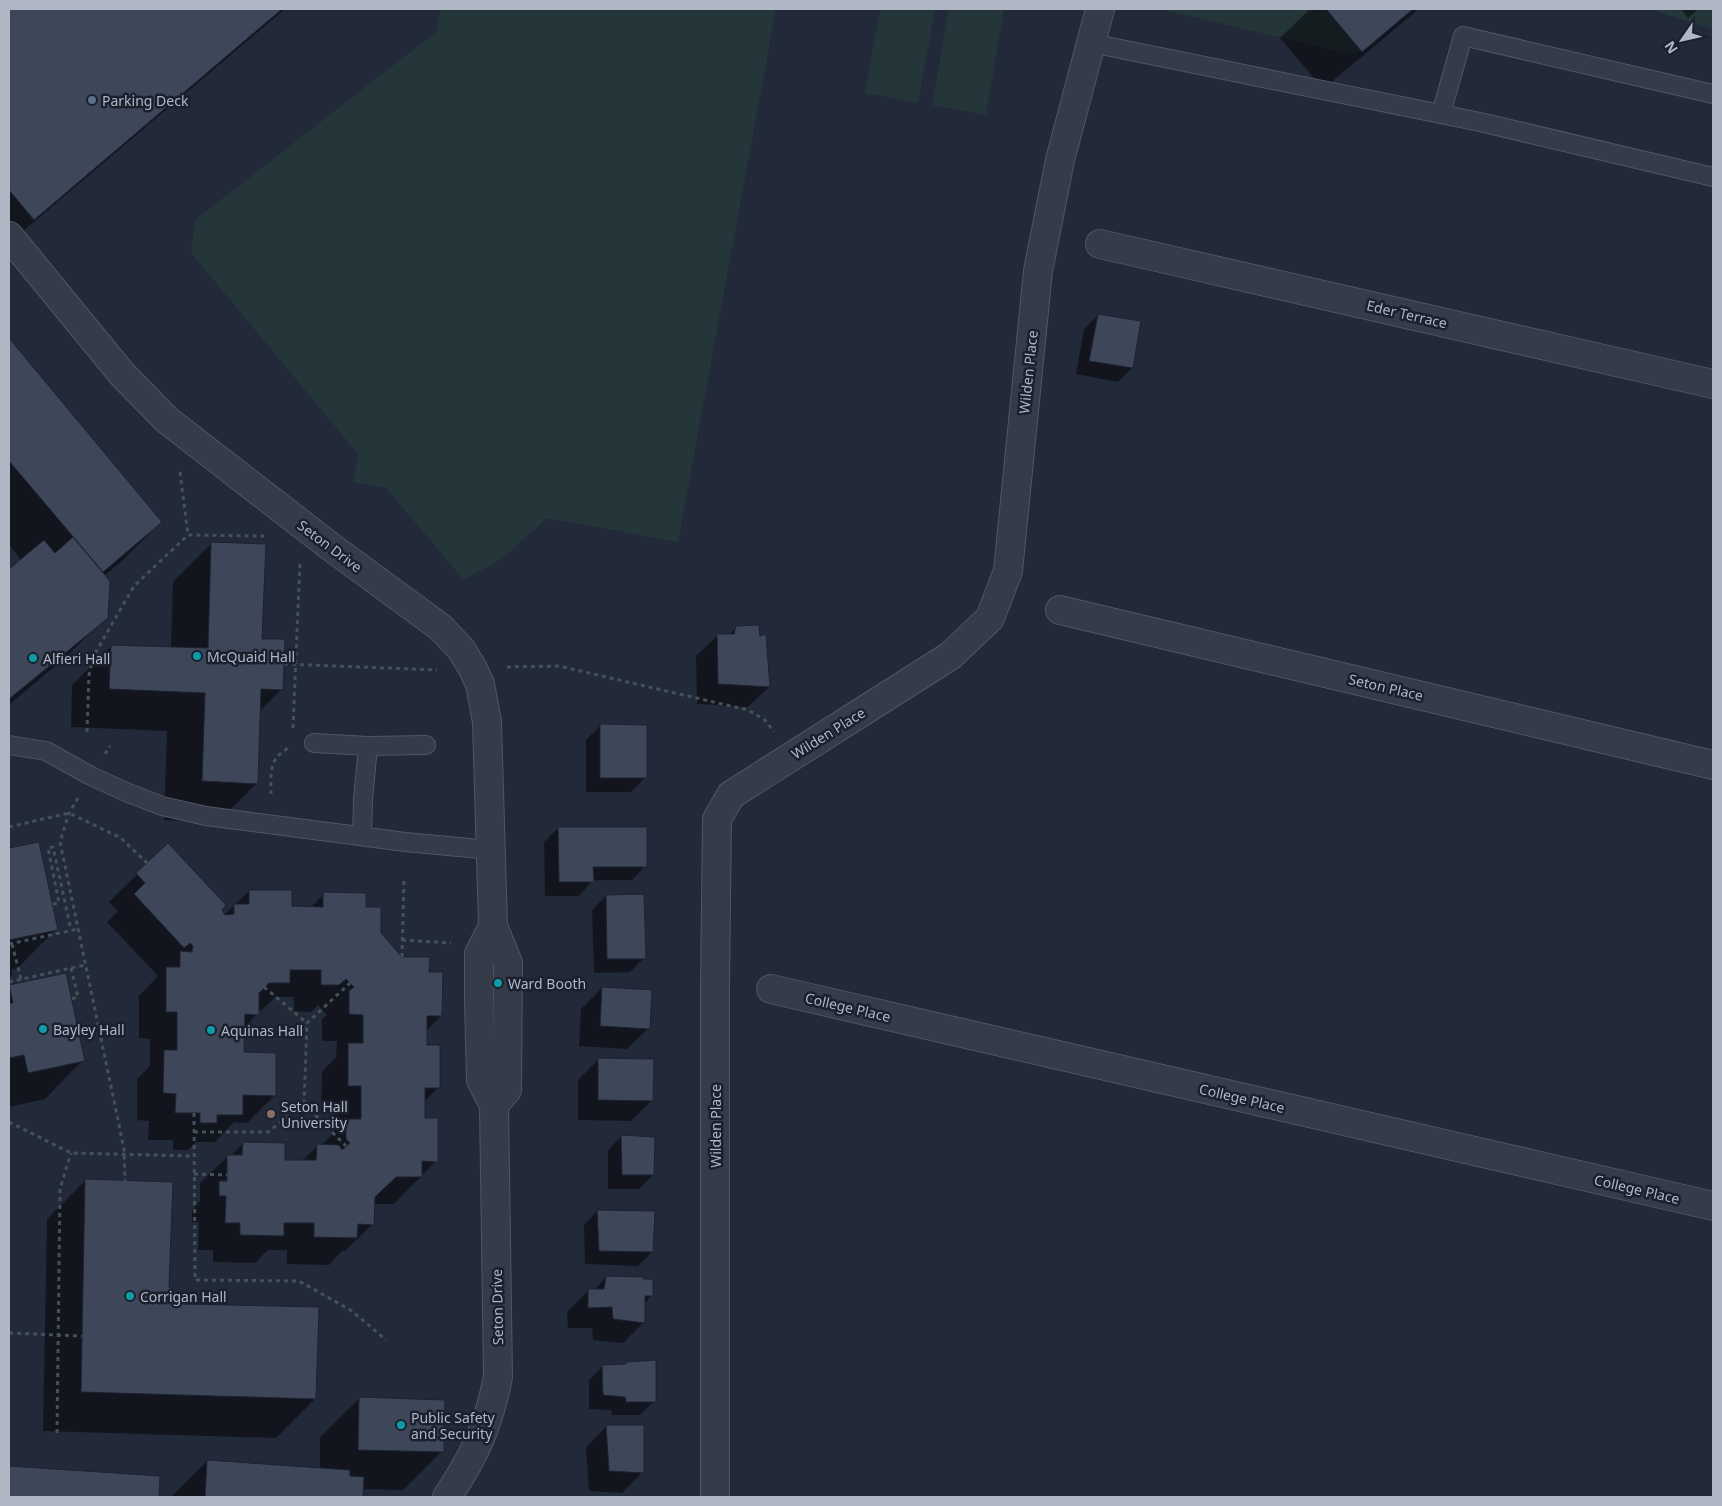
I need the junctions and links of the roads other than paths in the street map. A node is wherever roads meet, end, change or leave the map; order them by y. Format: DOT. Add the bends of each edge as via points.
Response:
graph roads {
  1 [pos="1100,9"];
  2 [pos="1091,43"];
  3 [pos="1713,94"];
  4 [pos="1441,114"];
  5 [pos="1713,177"];
  6 [pos="9,236"];
  7 [pos="1100,244"];
  8 [pos="1713,384"];
  9 [pos="1060,610"];
  10 [pos="314,743"];
  11 [pos="9,745"];
  12 [pos="426,745"];
  13 [pos="368,746"];
  14 [pos="1713,765"];
  15 [pos="362,836"];
  16 [pos="490,850"];
  17 [pos="772,989"];
  18 [pos="1713,1206"];
  19 [pos="447,1497"];
  20 [pos="715,1497"];
  1 -- 2 [label="street, Wilden Place"];
  2 -- 4 [label="lane"];
  2 -- 20 [label="street, Wilden Place" via="1060,160 1038,271 1008,571 990,618 950,656 731,795 717,819"];
  3 -- 4 [label="lane" via="1463,36"];
  4 -- 5 [label="lane"];
  6 -- 16 [label="street, Seton Drive" via="122,374 167,420 440,627 460,649 480,684 487,722"];
  7 -- 8 [label="street, Eder Terrace"];
  9 -- 14 [label="street, Seton Place"];
  10 -- 13 [label="lane"];
  11 -- 15 [label="lane" via="46,751 91,776 162,806 197,814"];
  12 -- 13 [label="lane"];
  13 -- 15 [label="lane"];
  15 -- 16 [label="lane"];
  16 -- 19 [label="street, Seton Drive" via="494,926 508,963 507,1090 494,1105 498,1377 492,1407 477,1448"];
  17 -- 18 [label="street, College Place"];
}
